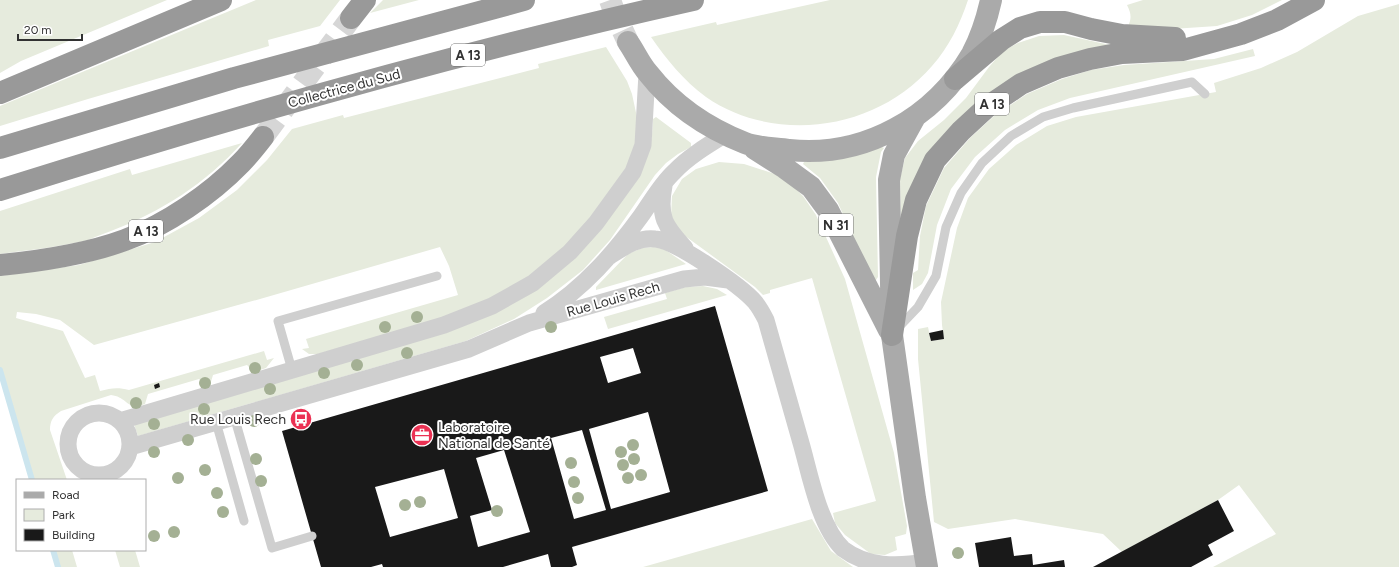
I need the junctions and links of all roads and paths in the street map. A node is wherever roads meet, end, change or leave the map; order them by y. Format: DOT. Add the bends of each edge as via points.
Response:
graph roads {
  1 [pos="221,0"];
  2 [pos="365,0"];
  3 [pos="524,0"];
  4 [pos="693,0"];
  5 [pos="991,0"];
  6 [pos="1314,0"];
  7 [pos="351,18"];
  8 [pos="1241,34"];
  9 [pos="628,42"];
  10 [pos="647,73"];
  11 [pos="955,79"];
  12 [pos="0,93"];
  13 [pos="1205,94"];
  14 [pos="915,116"];
  15 [pos="726,134"];
  16 [pos="263,137"];
  17 [pos="746,144"];
  18 [pos="0,148"];
  19 [pos="665,182"];
  20 [pos="0,190"];
  21 [pos="692,255"];
  22 [pos="610,256"];
  23 [pos="0,265"];
  24 [pos="437,276"];
  25 [pos="728,280"];
  26 [pos="529,323"];
  27 [pos="892,335"];
  28 [pos="292,370"];
  29 [pos="234,416"];
  30 [pos="120,421"];
  31 [pos="216,422"];
  32 [pos="130,447"];
  33 [pos="244,521"];
  34 [pos="312,536"];
  35 [pos="926,564"];
  1 -- 12 [label="highway"];
  2 -- 7 [label="highway"];
  3 -- 18 [label="highway" via="234,78"];
  4 -- 20 [label="highway, Collectrice du Sud / A 13" via="362,82 165,138"];
  5 -- 11 [label="main road, N 31" via="985,24 972,53"];
  6 -- 8 [label="highway, A 13" via="1278,20"];
  8 -- 11 [label="highway, A 13" via="1183,39 1122,34 1065,22 1040,22 1020,28 1001,40"];
  8 -- 27 [label="highway, A 13" via="1183,50 1122,53 1090,58 1021,84 987,107 935,160 916,200 907,236"];
  9 -- 10 [label="main road, N 31"];
  10 -- 15 [label="main road, N 31" via="673,101 704,123"];
  10 -- 28 [label="street" via="643,146 633,172 596,223 570,252 533,283 492,306 444,326"];
  11 -- 14 [label="main road, N 31"];
  13 -- 27 [label="lane" via="1192,82 1088,104 1043,117 1010,136 982,163 961,193 946,227 936,276 918,306"];
  14 -- 17 [label="main road, N 31" via="889,133 830,150 799,151"];
  14 -- 27 [label="main road, N 31" via="894,155 889,180"];
  15 -- 17 [label="main road, N 31"];
  15 -- 19 [label="street" via="700,150"];
  16 -- 23 [label="highway, A 13" via="219,184 159,225 126,240 98,248"];
  17 -- 27 [label="main road, N 31" via="811,187 828,210"];
  19 -- 21 [label="street" via="661,207 664,220 672,234"];
  19 -- 22 [label="street"];
  21 -- 22 [label="street" via="656,239 641,240"];
  21 -- 25 [label="street"];
  22 -- 26 [label="street" via="561,302"];
  24 -- 28 [label="lane" via="278,320"];
  25 -- 26 [label="street, Rue Louis Rech" via="684,278"];
  25 -- 35 [label="street, Rue Louis Rech" via="756,303 766,320 818,503 830,534 843,550 860,561 880,567"];
  26 -- 29 [label="street, Rue Louis Rech" via="469,349"];
  27 -- 35 [label="main road, N 31"];
  28 -- 30 [label="street"];
  29 -- 31 [label="street, Rue Louis Rech"];
  29 -- 34 [label="lane" via="272,548"];
  30 -- 32 [label="street" via="130,437"];
  30 -- 32 [label="street" via="108,414 97,412 78,420 71,428 68,438 70,458 85,472 95,476 104,475 119,468"];
  31 -- 32 [label="street, Rue Louis Rech"];
  31 -- 33 [label="lane"];
}
